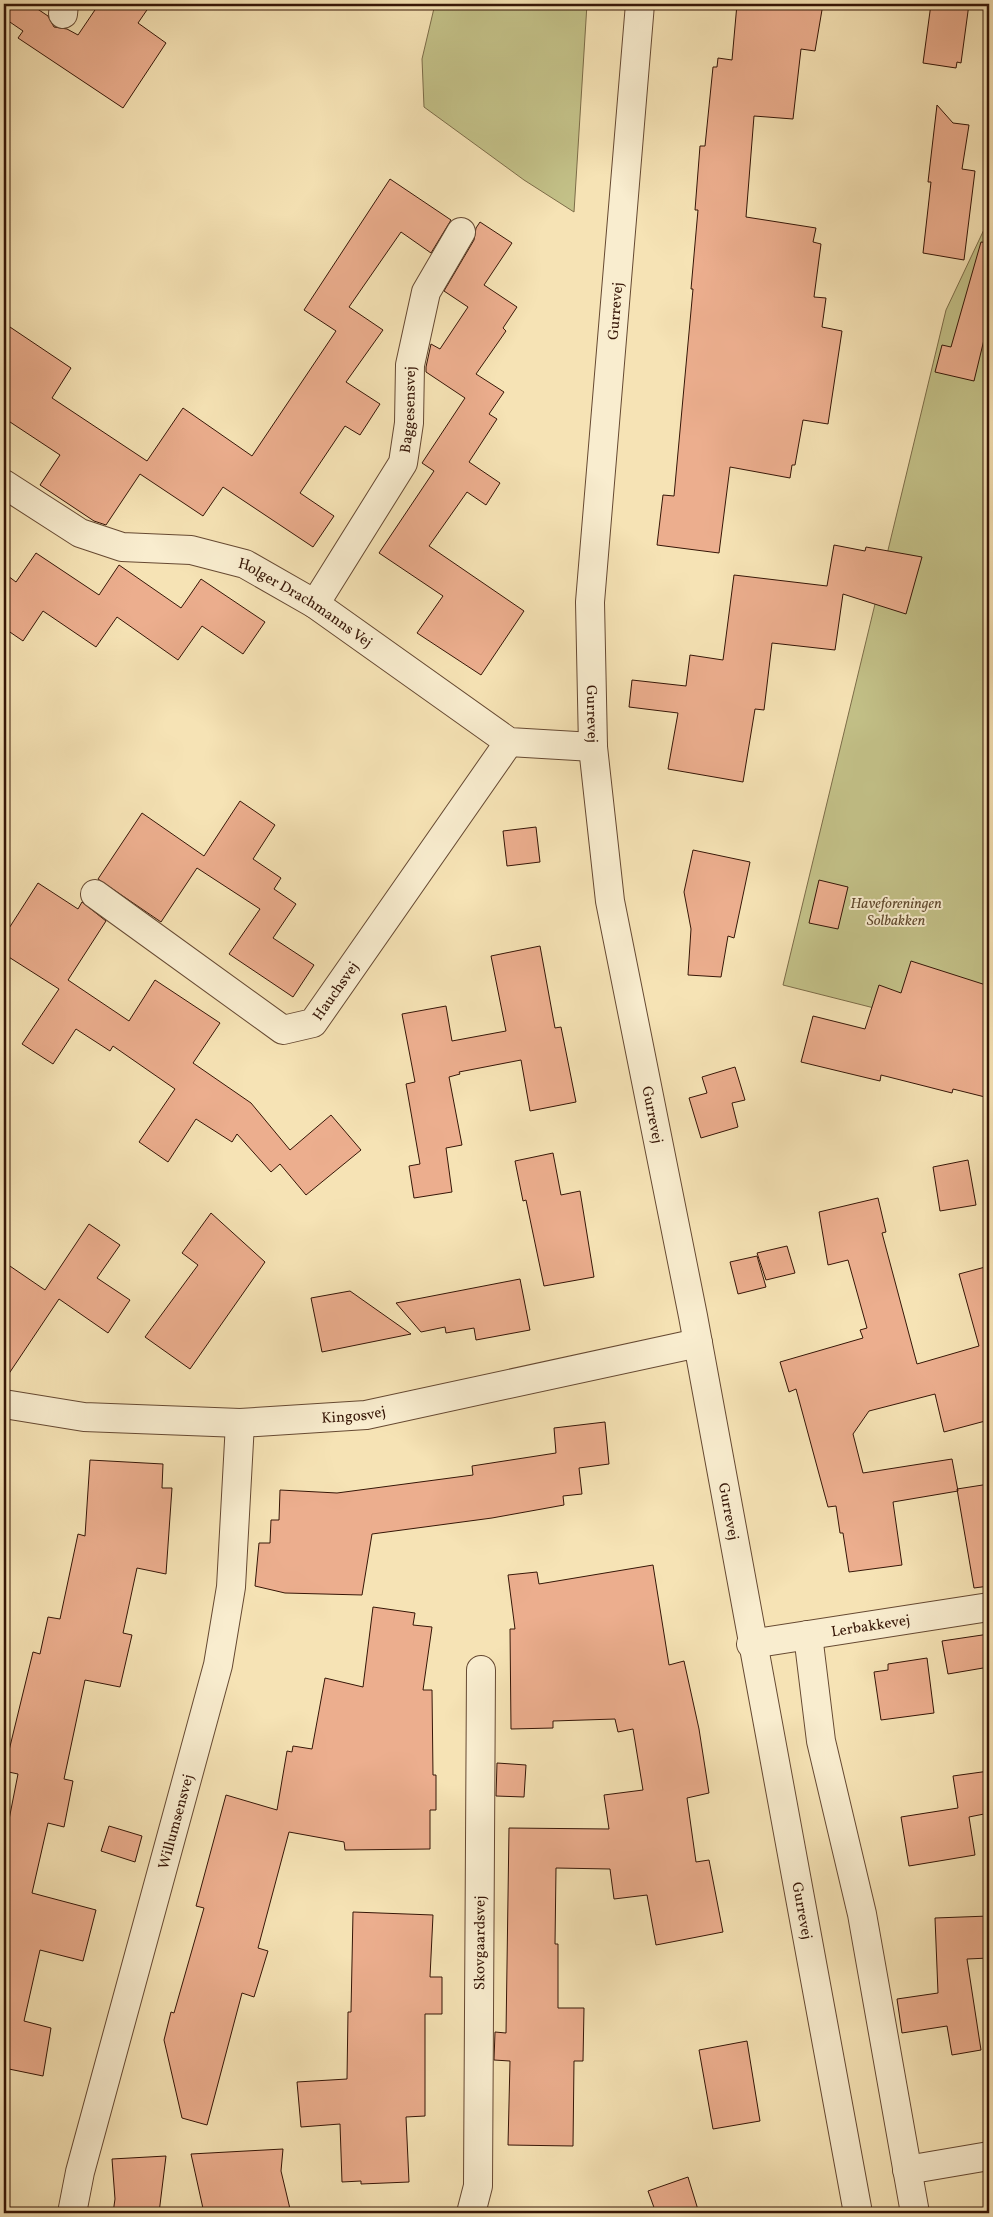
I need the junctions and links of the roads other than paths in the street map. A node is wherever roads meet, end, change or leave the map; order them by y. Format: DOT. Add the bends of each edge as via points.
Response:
graph roads {
  1 [pos="640,4"];
  2 [pos="461,232"];
  3 [pos="4,484"];
  4 [pos="315,604"];
  5 [pos="509,742"];
  6 [pos="593,747"];
  7 [pos="95,894"];
  8 [pos="698,1343"];
  9 [pos="4,1404"];
  10 [pos="240,1423"];
  11 [pos="989,1607"];
  12 [pos="808,1635"];
  13 [pos="751,1644"];
  14 [pos="481,1670"];
  15 [pos="989,2156"];
  16 [pos="907,2170"];
  17 [pos="72,2213"];
  18 [pos="471,2213"];
  19 [pos="858,2213"];
  20 [pos="915,2213"];
  1 -- 6 [label="street, Gurrevej" via="590,602"];
  2 -- 4 [label="street, Baggesensvej" via="426,292 410,364 409,423 402,462"];
  3 -- 4 [label="street, Holger Drachmanns Vej" via="80,533 122,547 191,550 245,564"];
  4 -- 5 [label="street, Holger Drachmanns Vej"];
  5 -- 6 [label="street"];
  5 -- 7 [label="street, Hauchsvej" via="314,1023 283,1030"];
  6 -- 8 [label="street, Gurrevej" via="610,901"];
  8 -- 10 [label="street, Kingosvej" via="366,1415"];
  8 -- 13 [label="street, Gurrevej"];
  9 -- 10 [label="street, Kingosvej" via="84,1417"];
  10 -- 17 [label="street, Willumsensvej" via="231,1587 218,1665 80,2172"];
  11 -- 12 [label="street, Lerbakkevej"];
  12 -- 13 [label="street, Lerbakkevej"];
  12 -- 16 [label="street" via="821,1741 862,1914"];
  13 -- 19 [label="street, Gurrevej"];
  14 -- 18 [label="street, Skovgaardsvej" via="478,2186"];
  15 -- 16 [label="street"];
  16 -- 20 [label="street"];
}
